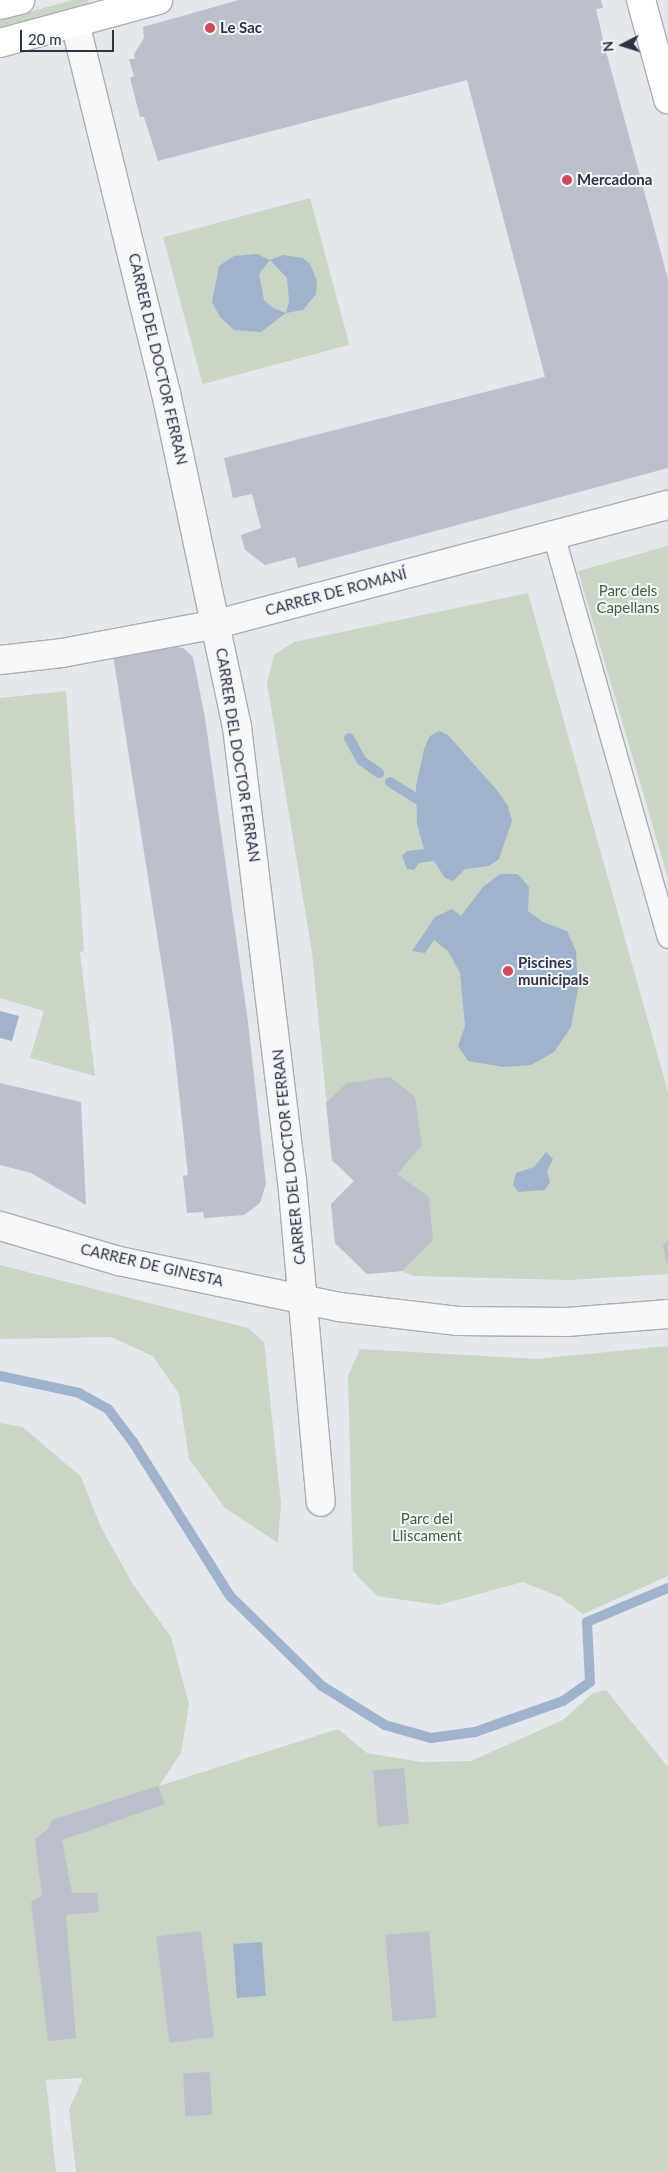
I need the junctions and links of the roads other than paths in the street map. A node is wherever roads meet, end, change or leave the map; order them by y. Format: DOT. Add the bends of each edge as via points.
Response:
graph roads {
  1 [pos="20,0"];
  2 [pos="158,0"];
  3 [pos="641,0"];
  4 [pos="0,5"];
  5 [pos="75,22"];
  6 [pos="0,43"];
  7 [pos="668,99"];
  8 [pos="668,505"];
  9 [pos="553,534"];
  10 [pos="217,624"];
  11 [pos="0,660"];
  12 [pos="668,936"];
  13 [pos="0,1226"];
  14 [pos="304,1299"];
  15 [pos="668,1314"];
  16 [pos="321,1502"];
  1 -- 4 [label="main road"];
  2 -- 5 [label="main road"];
  3 -- 7 [label="main road"];
  5 -- 6 [label="main road"];
  5 -- 10 [label="street, CARRER DEL DOCTOR FERRAN" via="132,246"];
  8 -- 9 [label="street, CARRER DE ROMANÍ"];
  9 -- 10 [label="street, CARRER DE ROMANÍ"];
  9 -- 12 [label="street"];
  10 -- 11 [label="street, CARRER DE ROMANÍ" via="62,653"];
  10 -- 14 [label="street, CARRER DEL DOCTOR FERRAN" via="236,726 266,950"];
  13 -- 14 [label="street, CARRER DE GINESTA" via="119,1260"];
  14 -- 15 [label="street, CARRER DE GINESTA" via="339,1307 458,1321 567,1322"];
  14 -- 16 [label="street, CARRER DEL DOCTOR FERRAN"];
}
